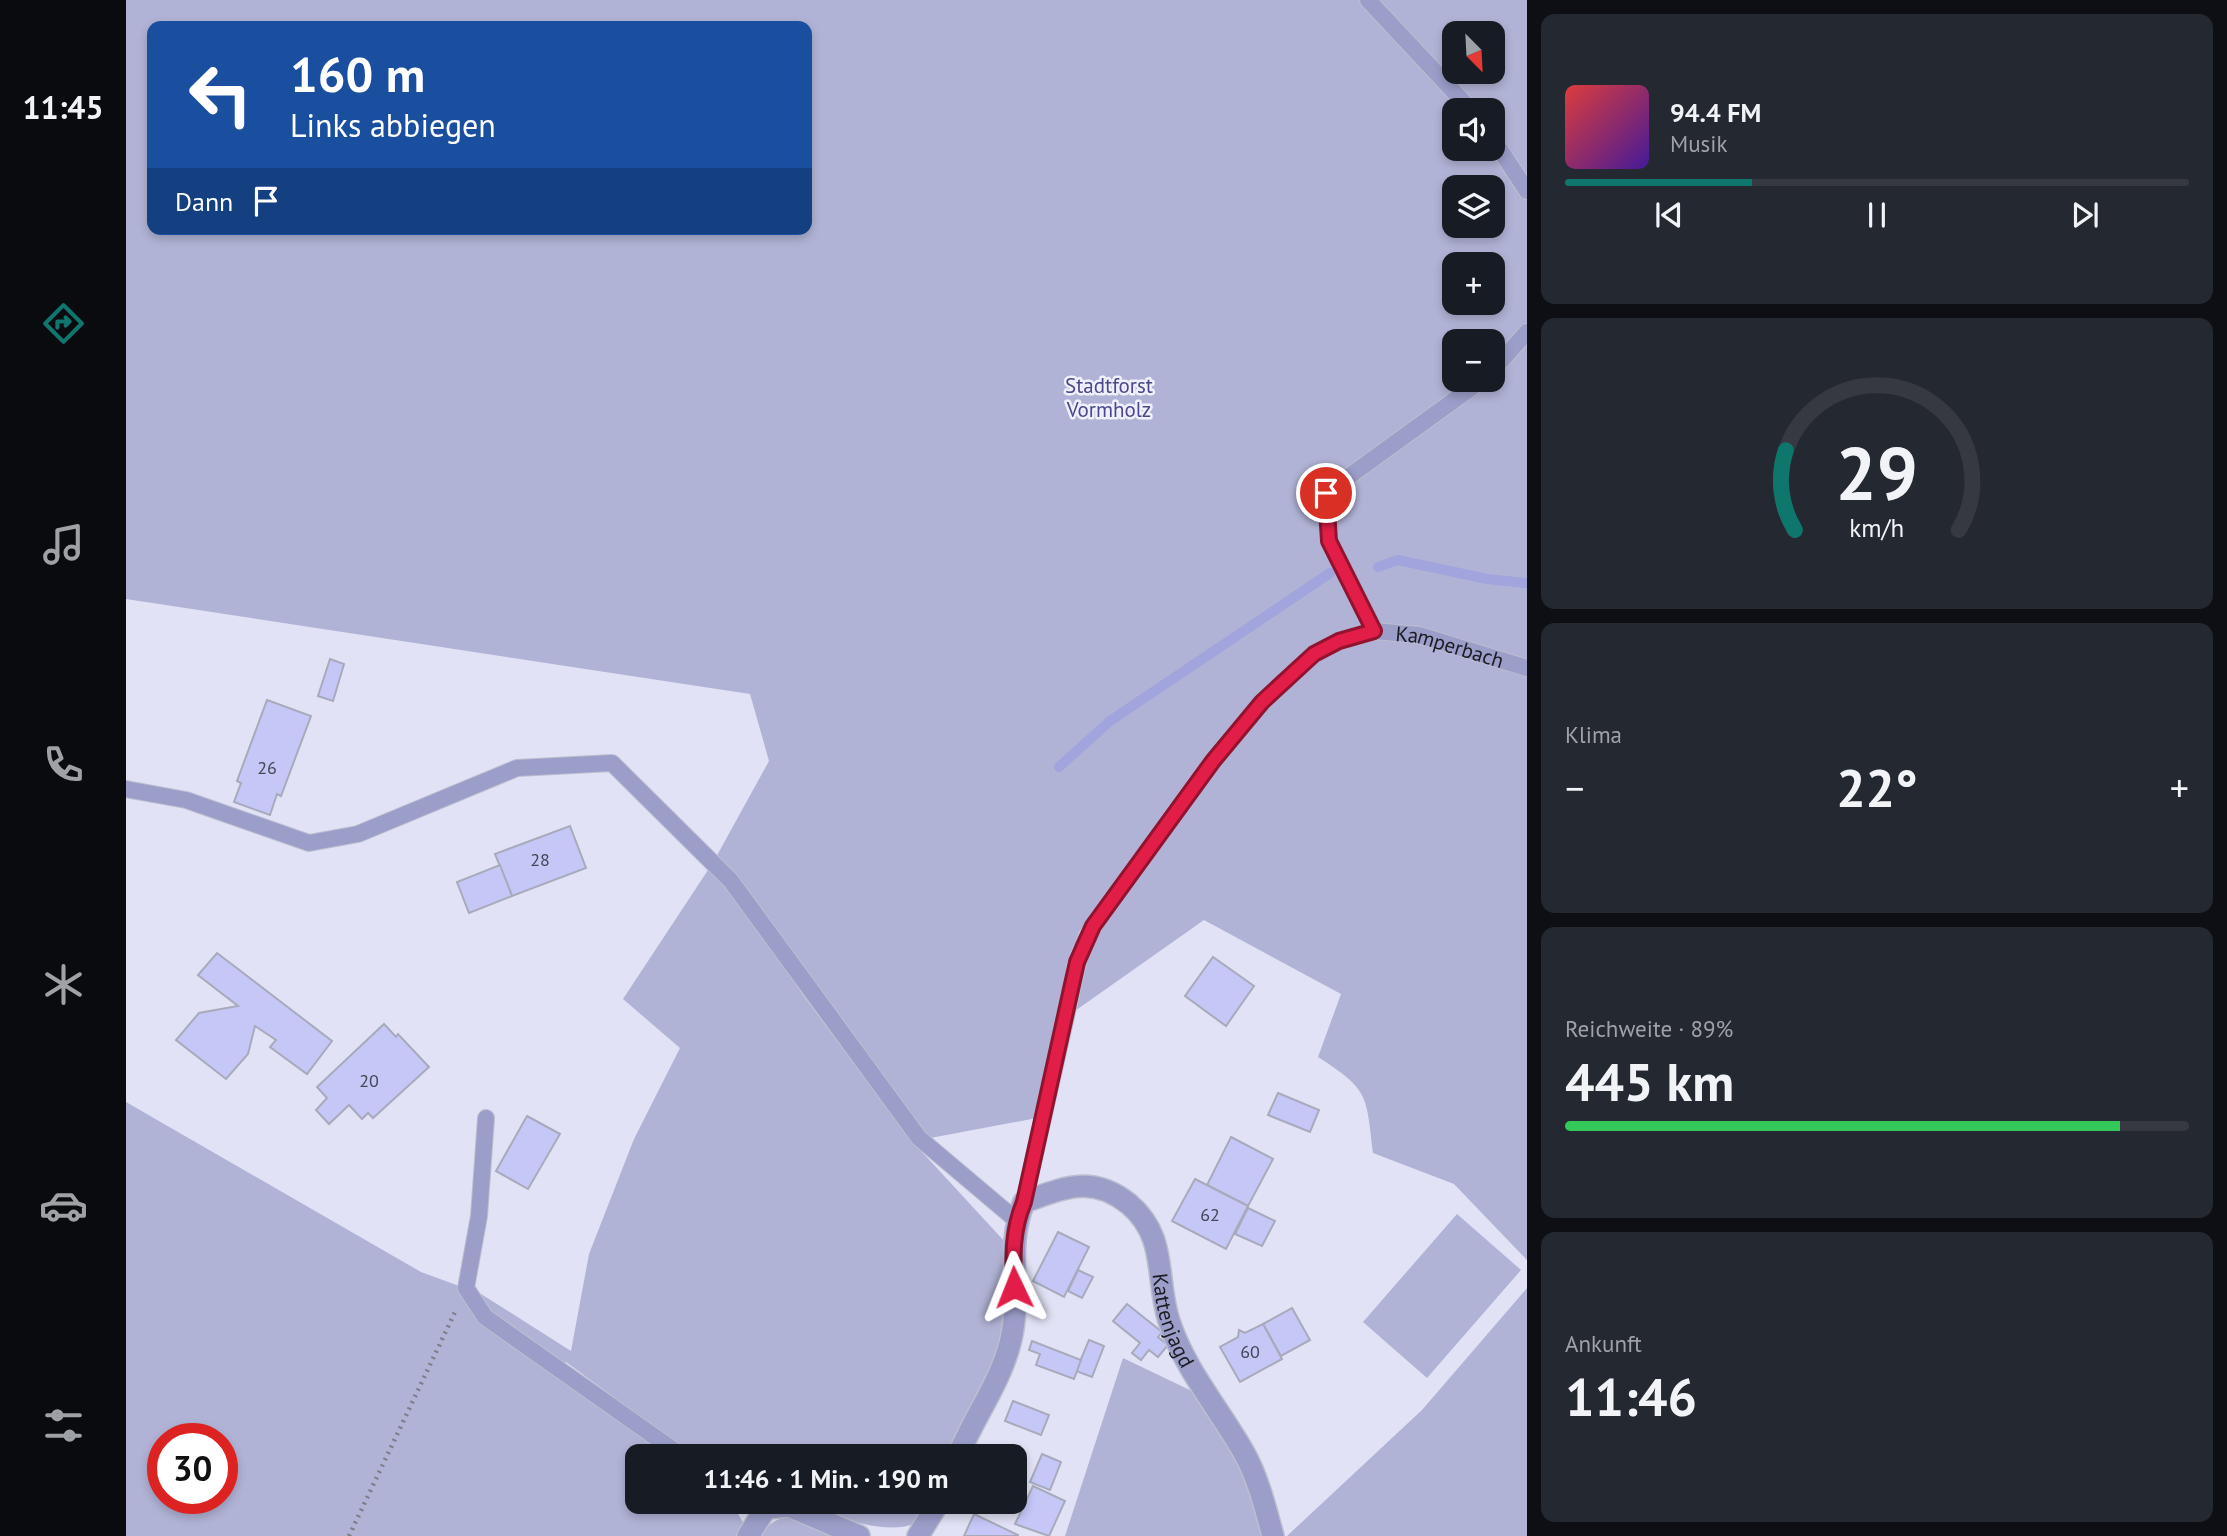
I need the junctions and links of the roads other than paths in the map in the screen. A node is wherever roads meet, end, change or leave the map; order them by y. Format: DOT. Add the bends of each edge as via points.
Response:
graph roads {
  1 [pos="1368,0"];
  2 [pos="1460,98"];
  3 [pos="1505,157"];
  4 [pos="1527,191"];
  5 [pos="1527,332"];
  6 [pos="1505,357"];
  7 [pos="1465,392"];
  8 [pos="1374,631"];
  9 [pos="1527,668"];
  10 [pos="126,789"];
  11 [pos="486,1118"];
  12 [pos="1020,1211"];
  13 [pos="665,1444"];
  14 [pos="964,1444"];
  15 [pos="757,1514"];
  16 [pos="808,1514"];
  17 [pos="932,1514"];
  18 [pos="748,1536"];
  19 [pos="859,1536"];
  20 [pos="918,1536"];
  21 [pos="1273,1536"];
  1 -- 2 [label="lane"];
  3 -- 4 [label="lane"];
  5 -- 6 [label="lane"];
  7 -- 8 [label="lane" via="1326,493 1329,541"];
  8 -- 9 [label="lane, Kamperbach" via="1419,635"];
  8 -- 12 [label="lane, Kamperbach" via="1314,654 1262,702 1213,761 1093,926 1077,962"];
  10 -- 12 [label="lane" via="186,800 309,843 358,834 517,768 612,763 730,881 919,1138 1000,1210"];
  11 -- 13 [label="lane" via="479,1216 466,1288 485,1317"];
  12 -- 14 [label="street, Kamperbach" via="1013,1241 1011,1340"];
  12 -- 21 [label="street, Kattenjagd" via="1068,1186 1087,1184 1127,1202 1143,1217 1154,1235 1170,1324 1244,1453 1261,1491"];
  15 -- 18 [label="street"];
  16 -- 19 [label="street"];
  17 -- 20 [label="street"];
}
